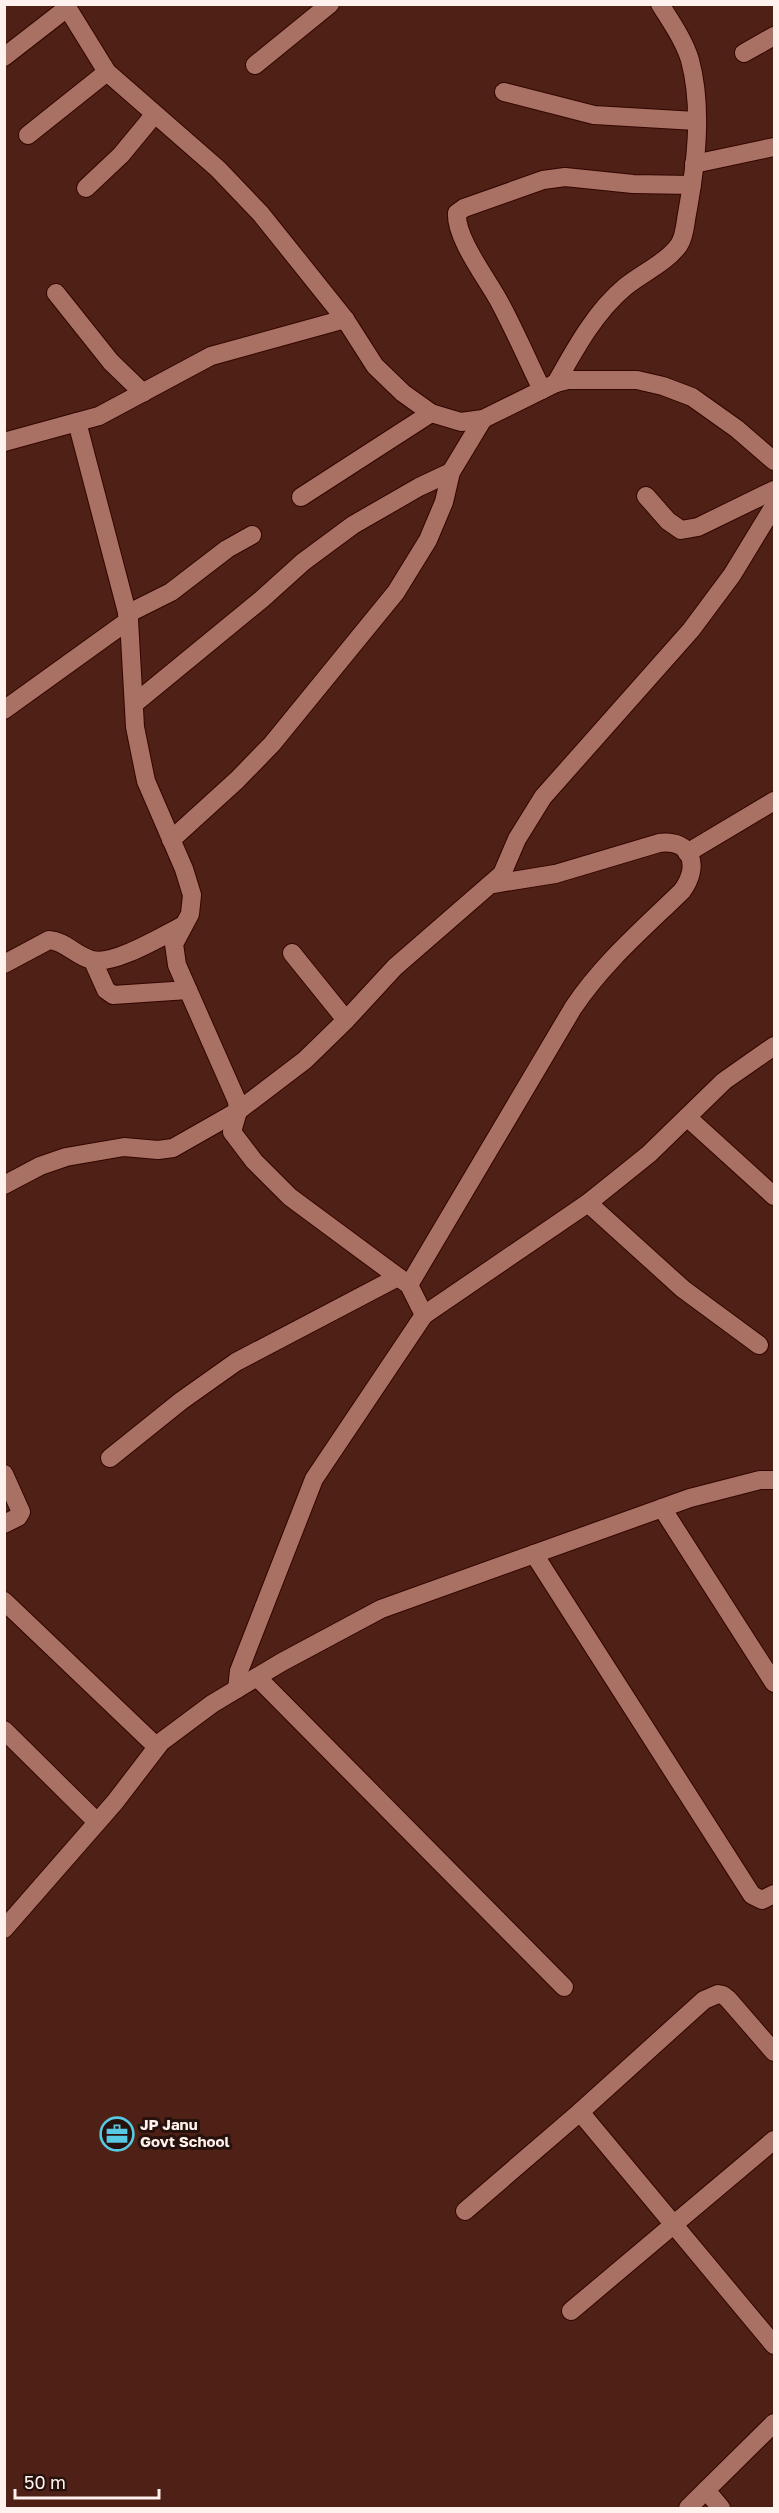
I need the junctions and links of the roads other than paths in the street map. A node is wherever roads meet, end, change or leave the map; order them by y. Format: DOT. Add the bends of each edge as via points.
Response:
graph roads {
  1 [pos="330,4"];
  2 [pos="660,4"];
  3 [pos="66,6"];
  4 [pos="774,36"];
  5 [pos="744,53"];
  6 [pos="4,57"];
  7 [pos="255,65"];
  8 [pos="107,72"];
  9 [pos="504,92"];
  10 [pos="154,115"];
  11 [pos="696,121"];
  12 [pos="28,135"];
  13 [pos="774,147"];
  14 [pos="694,165"];
  15 [pos="692,185"];
  16 [pos="86,188"];
  17 [pos="56,293"];
  18 [pos="345,319"];
  19 [pos="549,386"];
  20 [pos="143,393"];
  21 [pos="431,413"];
  22 [pos="483,419"];
  23 [pos="77,422"];
  24 [pos="4,442"];
  25 [pos="774,461"];
  26 [pos="451,472"];
  27 [pos="774,490"];
  28 [pos="646,496"];
  29 [pos="301,497"];
  30 [pos="774,506"];
  31 [pos="252,535"];
  32 [pos="128,617"];
  33 [pos="134,704"];
  34 [pos="4,710"];
  35 [pos="774,801"];
  36 [pos="171,840"];
  37 [pos="687,853"];
  38 [pos="493,884"];
  39 [pos="184,925"];
  40 [pos="292,953"];
  41 [pos="93,961"];
  42 [pos="4,964"];
  43 [pos="188,990"];
  44 [pos="346,1020"];
  45 [pos="774,1046"];
  46 [pos="238,1111"];
  47 [pos="687,1117"];
  48 [pos="4,1185"];
  49 [pos="774,1196"];
  50 [pos="588,1203"];
  51 [pos="403,1281"];
  52 [pos="424,1315"];
  53 [pos="759,1345"];
  54 [pos="110,1458"];
  55 [pos="4,1474"];
  56 [pos="774,1480"];
  57 [pos="662,1508"];
  58 [pos="4,1524"];
  59 [pos="534,1554"];
  60 [pos="4,1601"];
  61 [pos="257,1677"];
  62 [pos="774,1683"];
  63 [pos="237,1689"];
  64 [pos="4,1730"];
  65 [pos="157,1747"];
  66 [pos="97,1822"];
  67 [pos="774,1894"];
  68 [pos="4,1929"];
  69 [pos="564,1987"];
  70 [pos="774,2052"];
  71 [pos="580,2112"];
  72 [pos="774,2140"];
  73 [pos="465,2211"];
  74 [pos="674,2225"];
  75 [pos="571,2311"];
  76 [pos="774,2345"];
  77 [pos="774,2423"];
  78 [pos="706,2490"];
  79 [pos="688,2508"];
  80 [pos="721,2508"];
  1 -- 7 [label="street"];
  2 -- 11 [label="street" via="689,58"];
  3 -- 6 [label="street"];
  3 -- 8 [label="street"];
  4 -- 5 [label="street"];
  8 -- 10 [label="street"];
  8 -- 12 [label="street"];
  9 -- 11 [label="street" via="594,115"];
  10 -- 16 [label="street" via="121,155"];
  10 -- 18 [label="street" via="218,169 261,214"];
  11 -- 14 [label="street"];
  13 -- 14 [label="street"];
  14 -- 15 [label="street"];
  15 -- 19 [label="street" via="683,237 678,245 608,304"];
  15 -- 19 [label="street" via="564,177 523,187 457,213 456,221 466,243"];
  17 -- 20 [label="street" via="111,362"];
  18 -- 20 [label="street" via="211,356"];
  18 -- 21 [label="street" via="375,366 402,393"];
  19 -- 22 [label="street"];
  19 -- 25 [label="street" via="568,380 638,380 682,393 737,429"];
  20 -- 23 [label="street" via="99,416"];
  21 -- 22 [label="street" via="461,423"];
  21 -- 29 [label="street"];
  22 -- 26 [label="street"];
  23 -- 24 [label="street"];
  23 -- 32 [label="street"];
  26 -- 33 [label="street" via="353,525"];
  26 -- 36 [label="street" via="436,523 389,601 272,744"];
  27 -- 28 [label="street" via="698,527 681,531"];
  30 -- 38 [label="street" via="732,575 691,630 543,798"];
  31 -- 32 [label="street"];
  32 -- 33 [label="street"];
  32 -- 34 [label="street"];
  33 -- 36 [label="street" via="146,781"];
  35 -- 37 [label="street"];
  36 -- 39 [label="street" via="192,895"];
  37 -- 38 [label="street" via="680,844 659,843 555,874"];
  37 -- 51 [label="street" via="692,871 689,881 585,989"];
  38 -- 44 [label="street" via="395,967"];
  39 -- 41 [label="street" via="121,955"];
  39 -- 43 [label="street" via="174,952"];
  40 -- 44 [label="street"];
  41 -- 42 [label="street" via="49,940"];
  41 -- 43 [label="street" via="106,990 113,995"];
  43 -- 46 [label="street"];
  44 -- 46 [label="street" via="305,1060"];
  45 -- 47 [label="street" via="724,1081"];
  46 -- 48 [label="street" via="173,1149 124,1147 66,1157"];
  46 -- 51 [label="street" via="232,1134 272,1180"];
  47 -- 49 [label="street"];
  47 -- 50 [label="street" via="649,1154"];
  50 -- 52 [label="street"];
  50 -- 53 [label="street" via="683,1288"];
  51 -- 52 [label="street"];
  51 -- 54 [label="street" via="236,1362"];
  52 -- 63 [label="street" via="314,1479 239,1671"];
  55 -- 58 [label="street" via="21,1512"];
  56 -- 57 [label="street" via="760,1480"];
  57 -- 59 [label="street"];
  57 -- 62 [label="street"];
  59 -- 61 [label="street" via="381,1609"];
  59 -- 67 [label="street" via="752,1895 762,1900"];
  60 -- 65 [label="street"];
  61 -- 63 [label="street"];
  61 -- 69 [label="street"];
  63 -- 65 [label="street"];
  64 -- 66 [label="street"];
  65 -- 66 [label="street"];
  66 -- 68 [label="street"];
  70 -- 71 [label="street" via="728,1999 712,1995"];
  71 -- 73 [label="street"];
  71 -- 74 [label="street"];
  72 -- 74 [label="street"];
  74 -- 75 [label="street"];
  74 -- 76 [label="street"];
  77 -- 78 [label="street"];
  78 -- 79 [label="street"];
  78 -- 80 [label="street"];
}
